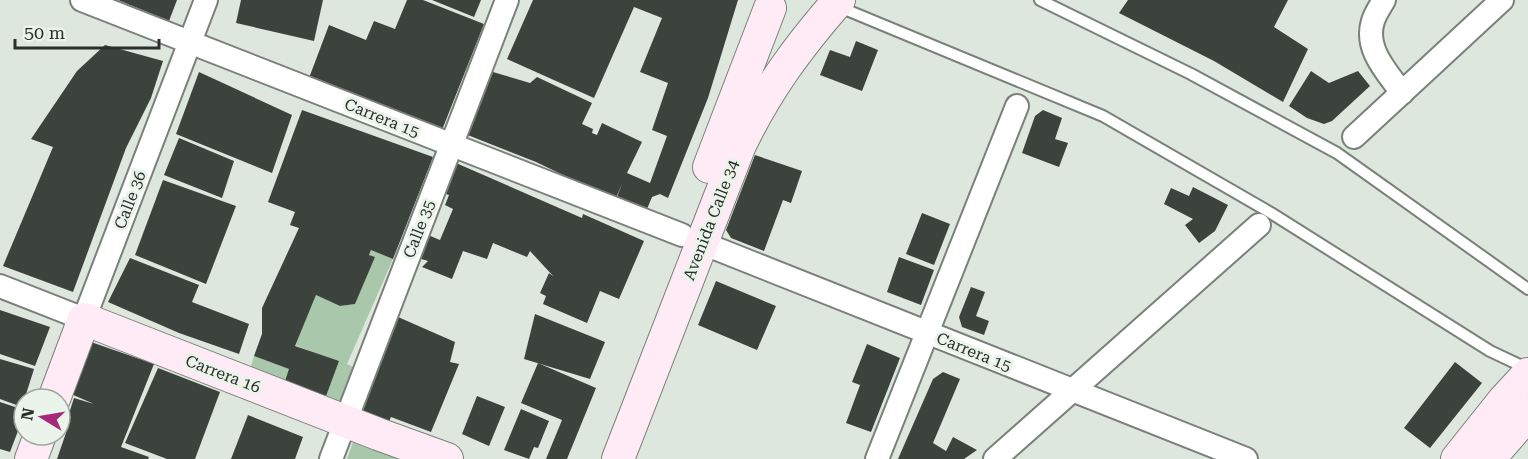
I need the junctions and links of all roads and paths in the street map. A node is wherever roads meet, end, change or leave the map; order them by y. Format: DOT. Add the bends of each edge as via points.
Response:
graph roads {
  1 [pos="82,0"];
  2 [pos="206,0"];
  3 [pos="507,0"];
  4 [pos="1040,0"];
  5 [pos="1384,0"];
  6 [pos="1502,0"];
  7 [pos="832,2"];
  8 [pos="770,8"];
  9 [pos="190,42"];
  10 [pos="1402,93"];
  11 [pos="1017,106"];
  12 [pos="1354,137"];
  13 [pos="450,146"];
  14 [pos="1259,225"];
  15 [pos="692,239"];
  16 [pos="0,286"];
  17 [pos="1528,290"];
  18 [pos="84,320"];
  19 [pos="927,333"];
  20 [pos="1528,369"];
  21 [pos="1528,374"];
  22 [pos="59,387"];
  23 [pos="1072,391"];
  24 [pos="1528,414"];
  25 [pos="346,422"];
  26 [pos="1237,457"];
  27 [pos="331,459"];
  28 [pos="447,459"];
  29 [pos="596,459"];
  30 [pos="618,459"];
  31 [pos="877,459"];
  32 [pos="995,459"];
  33 [pos="1457,459"];
  34 [pos="1489,459"];
  1 -- 9 [label="street, Carrera 15"];
  2 -- 9 [label="street, Calle 36"];
  3 -- 13 [label="street, Calle 35"];
  4 -- 17 [label="lane" via="1191,74 1337,153"];
  5 -- 10 [label="street" via="1373,22 1371,38 1375,54"];
  6 -- 10 [label="street"];
  7 -- 15 [label="main road, Avenida Calle 34" via="777,76"];
  7 -- 20 [label="lane" via="1103,116 1270,213 1490,351"];
  8 -- 15 [label="main road, Avenida Calle 34"];
  9 -- 13 [label="street, Carrera 15"];
  9 -- 18 [label="street, Calle 36"];
  10 -- 12 [label="street"];
  11 -- 19 [label="street"];
  13 -- 15 [label="street, Carrera 15"];
  13 -- 25 [label="street, Calle 35"];
  14 -- 23 [label="street"];
  15 -- 19 [label="street, Carrera 15"];
  15 -- 29 [label="main road, Avenida Calle 34"];
  15 -- 30 [label="main road, Avenida Calle 34"];
  16 -- 18 [label="street, Carrera 16"];
  18 -- 22 [label="main road, Calle 36"];
  18 -- 25 [label="main road, Carrera 16"];
  19 -- 23 [label="street, Carrera 15"];
  19 -- 31 [label="street"];
  21 -- 33 [label="main road"];
  23 -- 26 [label="street, Carrera 15"];
  23 -- 32 [label="street"];
  24 -- 34 [label="main road"];
  25 -- 27 [label="street, Calle 35"];
  25 -- 28 [label="main road, Carrera 16"];
}
